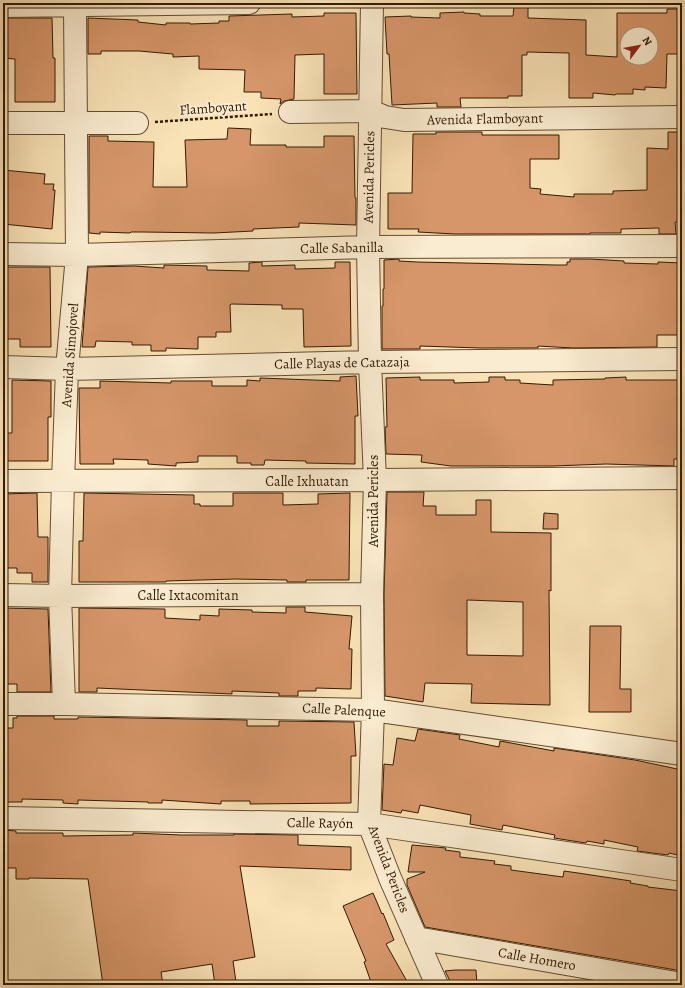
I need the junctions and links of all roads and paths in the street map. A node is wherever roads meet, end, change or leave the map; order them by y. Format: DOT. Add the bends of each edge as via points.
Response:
graph roads {
  1 [pos="241,3"];
  2 [pos="372,3"];
  3 [pos="51,4"];
  4 [pos="3,6"];
  5 [pos="75,6"];
  6 [pos="370,111"];
  7 [pos="290,112"];
  8 [pos="682,117"];
  9 [pos="3,123"];
  10 [pos="75,123"];
  11 [pos="136,123"];
  12 [pos="682,246"];
  13 [pos="368,247"];
  14 [pos="3,254"];
  15 [pos="77,254"];
  16 [pos="682,359"];
  17 [pos="370,362"];
  18 [pos="3,367"];
  19 [pos="67,369"];
  20 [pos="682,478"];
  21 [pos="375,480"];
  22 [pos="3,481"];
  23 [pos="63,482"];
  24 [pos="372,594"];
  25 [pos="3,595"];
  26 [pos="60,596"];
  27 [pos="3,704"];
  28 [pos="64,704"];
  29 [pos="372,710"];
  30 [pos="682,754"];
  31 [pos="3,818"];
  32 [pos="369,824"];
  33 [pos="682,870"];
  34 [pos="416,938"];
  35 [pos="682,984"];
  36 [pos="437,985"];
  1 -- 5 [label="street"];
  2 -- 6 [label="street, Avenida Pericles"];
  3 -- 4 [label="street"];
  3 -- 5 [label="street"];
  5 -- 10 [label="street, Avenida Simojovel"];
  6 -- 7 [label="street, Avenida Flamboyant"];
  6 -- 8 [label="street, Avenida Flamboyant" via="404,120"];
  6 -- 13 [label="street, Avenida Pericles"];
  7 -- 11 [label="path, Flamboyant"];
  9 -- 10 [label="street"];
  10 -- 11 [label="street"];
  10 -- 15 [label="street, Avenida Simojovel"];
  12 -- 13 [label="street, Calle Sabanilla"];
  13 -- 15 [label="street, Calle Sabanilla"];
  13 -- 17 [label="street, Avenida Pericles"];
  14 -- 15 [label="street, Calle Sabanilla"];
  15 -- 19 [label="street, Avenida Simojovel"];
  16 -- 17 [label="street, Calle Playas de Catazaja"];
  17 -- 19 [label="street, Calle Playas de Catazaja"];
  17 -- 21 [label="street, Avenida Pericles"];
  18 -- 19 [label="street, Calle Playas de Catazaja"];
  19 -- 23 [label="street, Avenida Simojovel"];
  20 -- 21 [label="street, Calle Ixhuatan"];
  21 -- 23 [label="street, Calle Ixhuatan"];
  21 -- 24 [label="street, Avenida Pericles"];
  22 -- 23 [label="street, Calle Ixhuatan"];
  23 -- 26 [label="street, Avenida Simojovel"];
  24 -- 26 [label="street, Calle Ixtacomitan"];
  24 -- 29 [label="street, Avenida Pericles"];
  25 -- 26 [label="street, Calle Ixtacomitan"];
  26 -- 28 [label="street, Avenida Simojovel"];
  27 -- 28 [label="street, Calle Palenque"];
  28 -- 29 [label="street, Calle Palenque"];
  29 -- 30 [label="street, Calle Palenque"];
  29 -- 32 [label="street, Avenida Pericles"];
  31 -- 32 [label="street, Calle Rayón"];
  32 -- 33 [label="street, Calle Rayón"];
  32 -- 34 [label="street, Avenida Pericles"];
  34 -- 35 [label="street, Calle Homero"];
  34 -- 36 [label="street, Avenida Pericles"];
}
